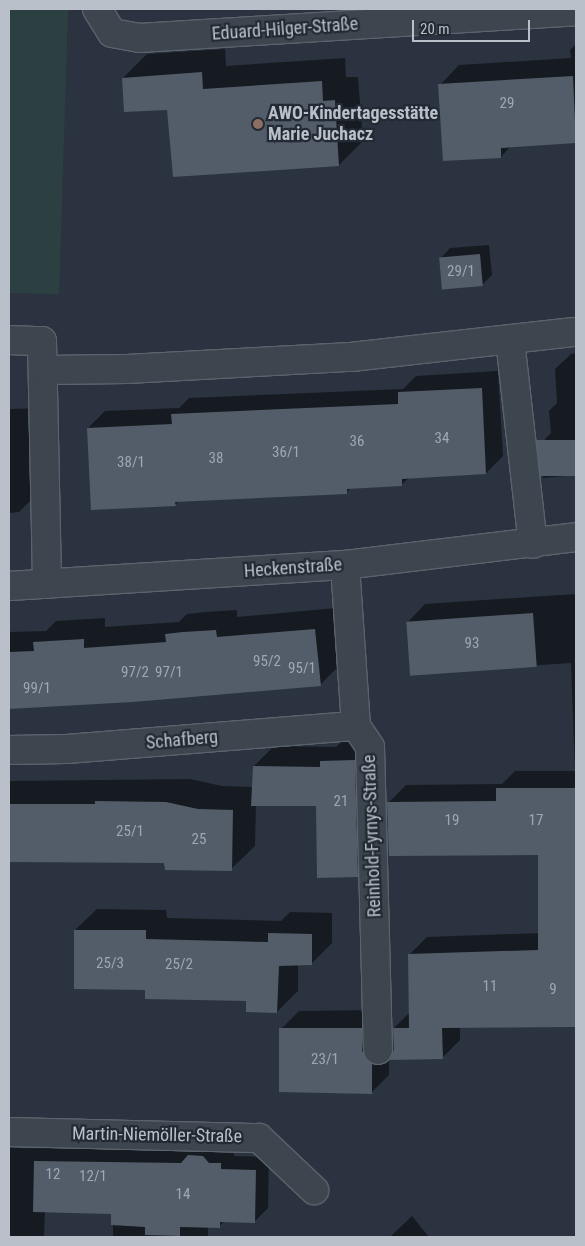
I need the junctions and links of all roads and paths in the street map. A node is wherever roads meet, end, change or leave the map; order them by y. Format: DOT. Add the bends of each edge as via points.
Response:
graph roads {
  1 [pos="97,9"];
  2 [pos="576,11"];
  3 [pos="575,332"];
  4 [pos="9,340"];
  5 [pos="510,340"];
  6 [pos="44,370"];
  7 [pos="576,537"];
  8 [pos="534,544"];
  9 [pos="345,565"];
  10 [pos="47,584"];
  11 [pos="9,586"];
  12 [pos="356,726"];
  13 [pos="9,750"];
  14 [pos="378,1050"];
  15 [pos="9,1132"];
  16 [pos="314,1190"];
  1 -- 2 [label="street, Eduard-Hilger-Straße" via="112,32 139,38"];
  3 -- 5 [label="street"];
  4 -- 6 [label="street" via="42,341"];
  5 -- 6 [label="street" via="342,357 127,369"];
  5 -- 8 [label="street"];
  6 -- 10 [label="street"];
  7 -- 8 [label="street, Heckenstraße"];
  8 -- 9 [label="street, Heckenstraße"];
  9 -- 10 [label="street, Heckenstraße"];
  9 -- 12 [label="street, Reinhold-Fyrnys-Straße"];
  10 -- 11 [label="street, Heckenstraße"];
  12 -- 13 [label="street, Schafberg" via="67,749"];
  12 -- 14 [label="street, Reinhold-Fyrnys-Straße" via="370,747"];
  15 -- 16 [label="street, Martin-Niemöller-Straße" via="259,1138"];
}
